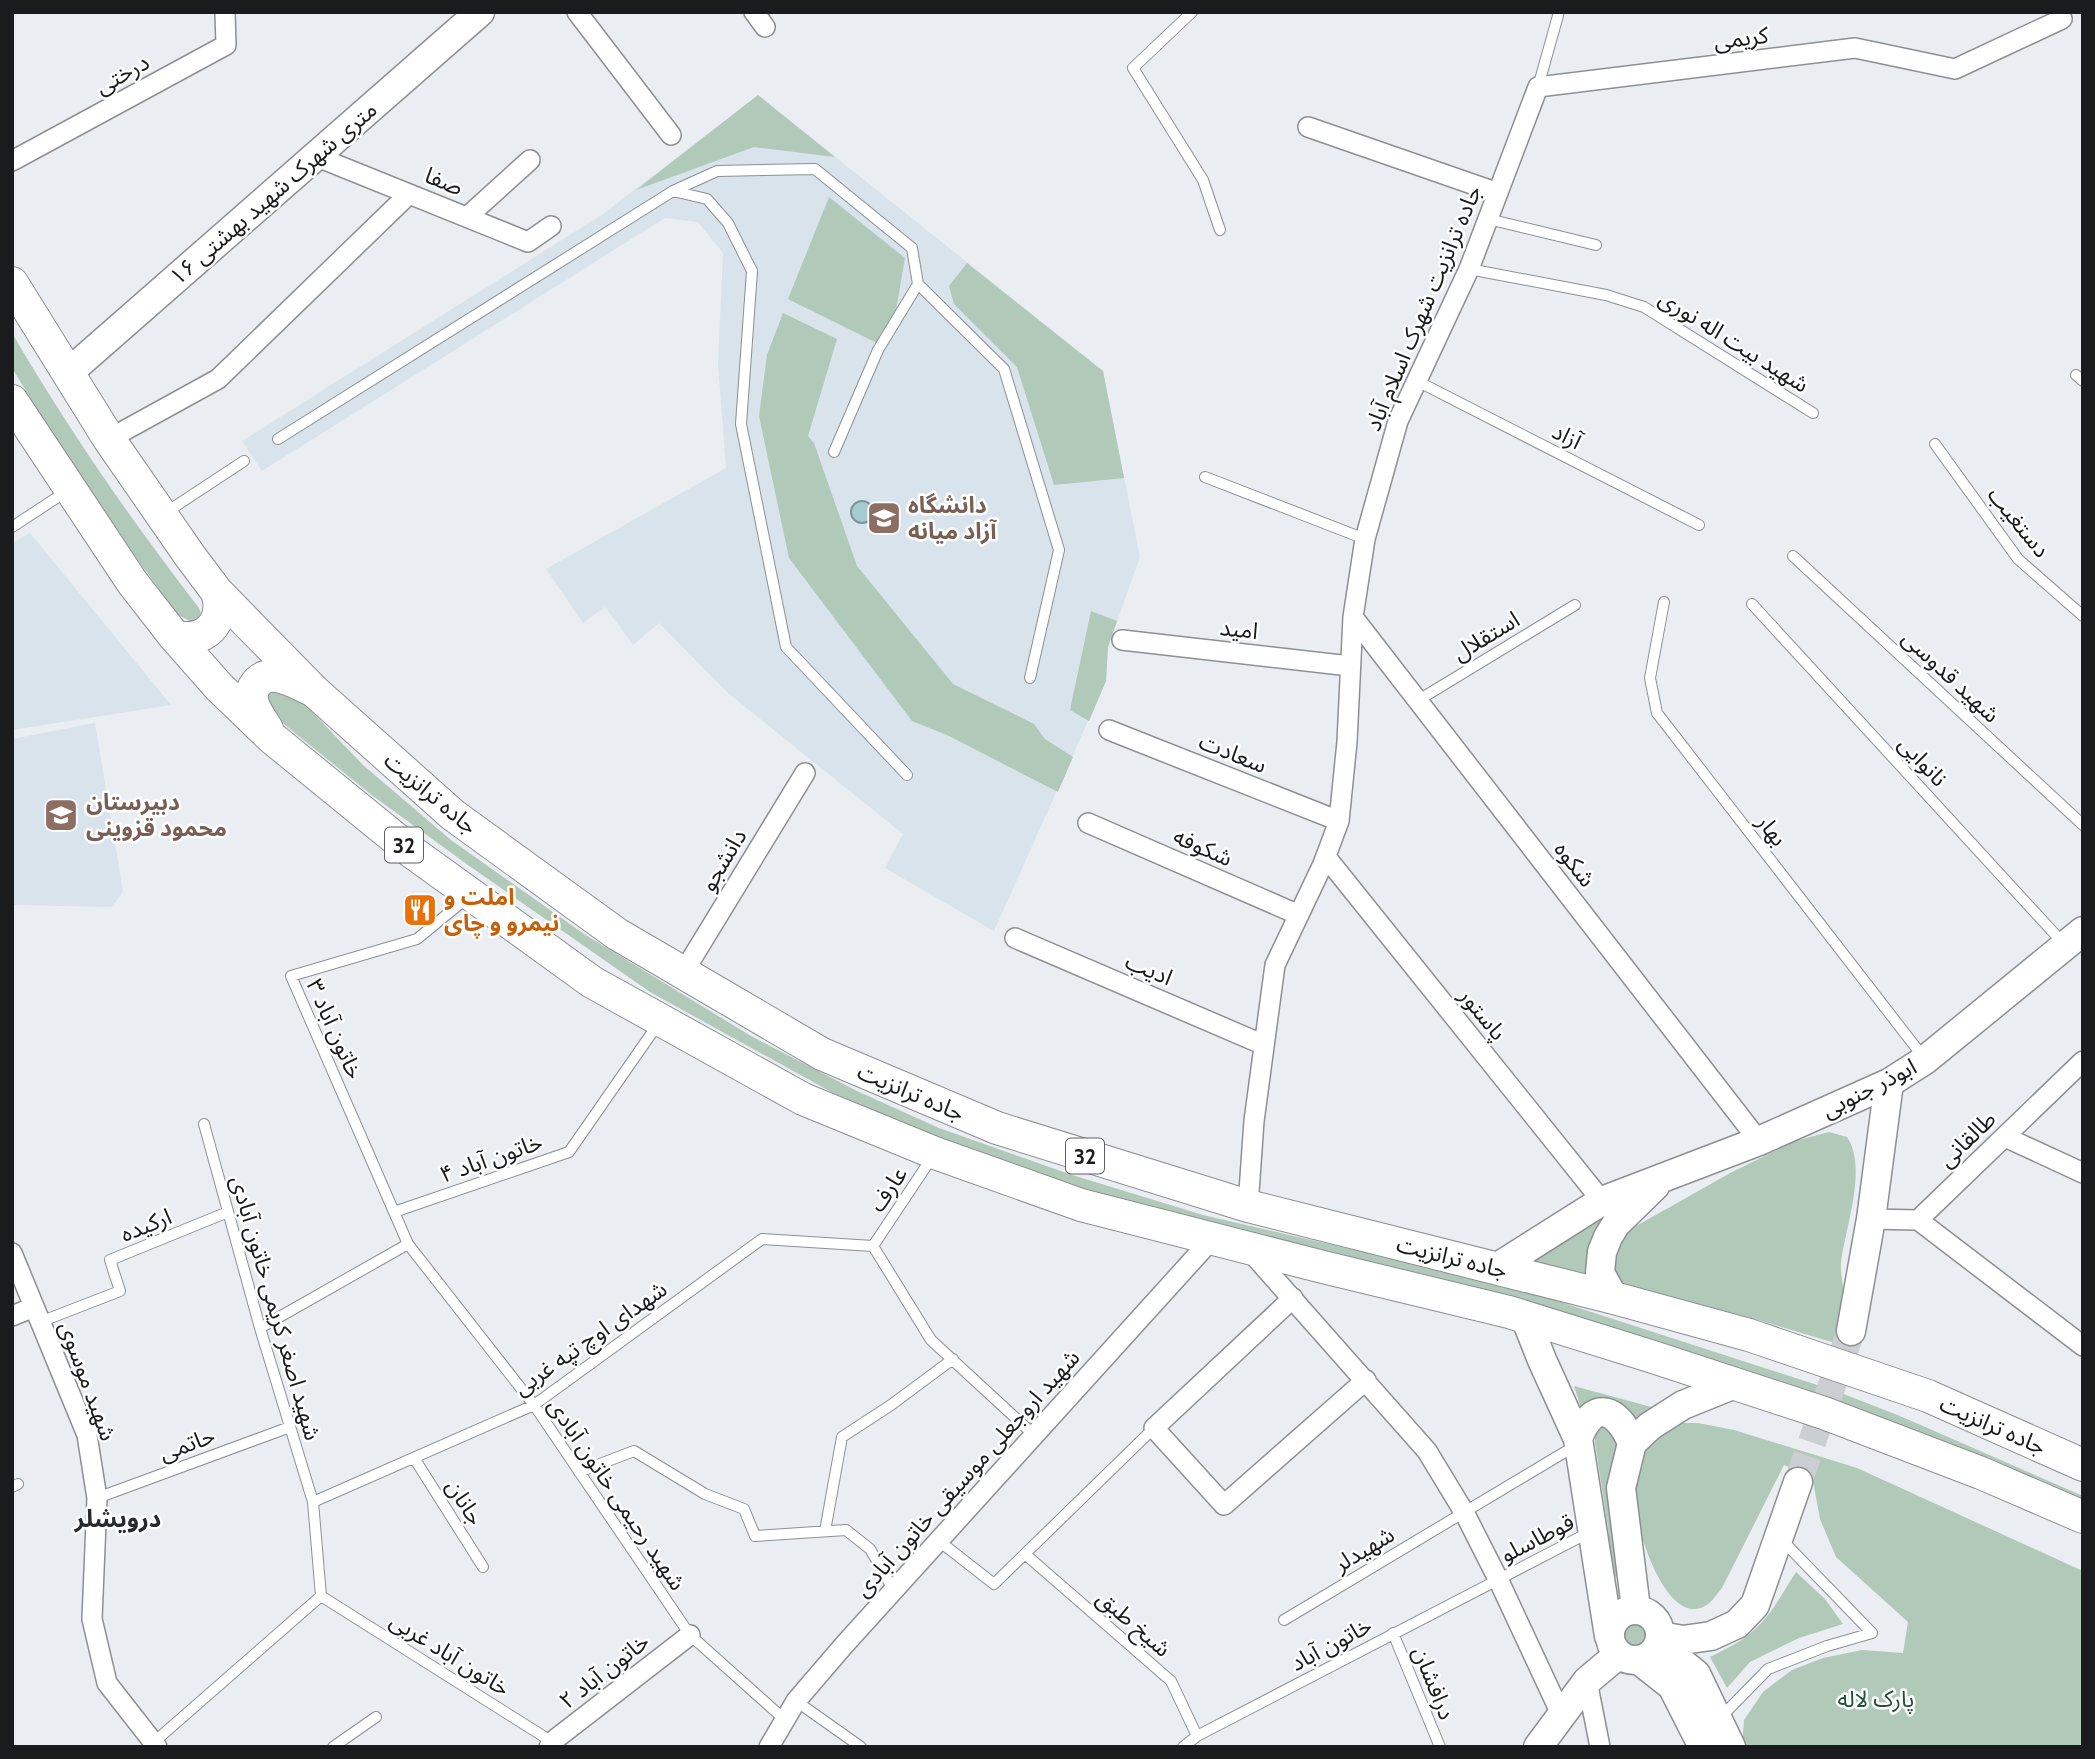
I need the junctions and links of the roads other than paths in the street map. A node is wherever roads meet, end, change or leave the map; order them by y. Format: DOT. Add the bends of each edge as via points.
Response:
graph roads {
  1 [pos="225,12"];
  2 [pos="480,12"];
  3 [pos="577,12"];
  4 [pos="1192,12"];
  5 [pos="1559,12"];
  6 [pos="2063,19"];
  7 [pos="1538,87"];
  8 [pos="1308,127"];
  9 [pos="671,135"];
  10 [pos="315,156"];
  11 [pos="530,160"];
  12 [pos="12,162"];
  13 [pos="673,191"];
  14 [pos="1498,192"];
  15 [pos="409,194"];
  16 [pos="467,217"];
  17 [pos="1488,219"];
  18 [pos="551,226"];
  19 [pos="1220,230"];
  20 [pos="1596,245"];
  21 [pos="1469,269"];
  22 [pos="12,283"];
  23 [pos="918,284"];
  24 [pos="67,374"];
  25 [pos="1417,380"];
  26 [pos="12,401"];
  27 [pos="1813,413"];
  28 [pos="109,439"];
  29 [pos="278,439"];
  30 [pos="1934,444"];
  31 [pos="834,452"];
  32 [pos="244,461"];
  33 [pos="1205,477"];
  34 [pos="70,489"];
  35 [pos="162,515"];
  36 [pos="1699,525"];
  37 [pos="12,527"];
  38 [pos="1365,539"];
  39 [pos="1793,556"];
  40 [pos="217,592"];
  41 [pos="1664,602"];
  42 [pos="1752,604"];
  43 [pos="1575,605"];
  44 [pos="2083,616"];
  45 [pos="1353,617"];
  46 [pos="174,636"];
  47 [pos="1122,640"];
  48 [pos="1350,666"];
  49 [pos="1030,677"];
  50 [pos="314,691"];
  51 [pos="1418,701"];
  52 [pos="1109,730"];
  53 [pos="272,738"];
  54 [pos="805,774"];
  55 [pos="907,775"];
  56 [pos="1339,821"];
  57 [pos="1088,823"];
  58 [pos="2083,825"];
  59 [pos="1326,857"];
  60 [pos="471,895"];
  61 [pos="1299,915"];
  62 [pos="1015,938"];
  63 [pos="2074,938"];
  64 [pos="683,973"];
  65 [pos="661,1021"];
  66 [pos="1264,1045"];
  67 [pos="1925,1060"];
  68 [pos="2083,1061"];
  69 [pos="1889,1083"];
  70 [pos="204,1124"];
  71 [pos="2005,1137"];
  72 [pos="1759,1140"];
  73 [pos="935,1153"];
  74 [pos="2083,1173"];
  75 [pos="1664,1176"];
  76 [pos="1602,1201"];
  77 [pos="1248,1206"];
  78 [pos="228,1212"];
  79 [pos="394,1212"];
  80 [pos="1871,1219"];
  81 [pos="1918,1220"];
  82 [pos="1212,1239"];
  83 [pos="408,1244"];
  84 [pos="873,1246"];
  85 [pos="1247,1248"];
  86 [pos="12,1252"];
  87 [pos="1496,1268"];
  88 [pos="1293,1298"];
  89 [pos="1614,1298"];
  90 [pos="37,1315"];
  91 [pos="12,1316"];
  92 [pos="1525,1317"];
  93 [pos="260,1328"];
  94 [pos="1851,1331"];
  95 [pos="2083,1346"];
  96 [pos="953,1359"];
  97 [pos="1366,1380"];
  98 [pos="1735,1384"];
  99 [pos="534,1405"];
  100 [pos="290,1427"];
  101 [pos="1154,1428"];
  102 [pos="1034,1435"];
  103 [pos="1578,1441"];
  104 [pos="1632,1443"];
  105 [pos="414,1458"];
  106 [pos="2083,1465"];
  107 [pos="579,1472"];
  108 [pos="1798,1482"];
  109 [pos="97,1498"];
  110 [pos="313,1502"];
  111 [pos="1464,1512"];
  112 [pos="2083,1517"];
  113 [pos="825,1531"];
  114 [pos="1593,1531"];
  115 [pos="1779,1537"];
  116 [pos="939,1541"];
  117 [pos="1025,1554"];
  118 [pos="483,1567"];
  119 [pos="1498,1579"];
  120 [pos="894,1591"];
  121 [pos="321,1596"];
  122 [pos="1636,1609"];
  123 [pos="1284,1620"];
  124 [pos="1393,1633"];
  125 [pos="690,1635"];
  126 [pos="1637,1646"];
  127 [pos="1587,1681"];
  128 [pos="796,1702"];
  129 [pos="1561,1714"];
  130 [pos="376,1717"];
  131 [pos="784,1720"];
  132 [pos="1718,1720"];
  133 [pos="1197,1736"];
  134 [pos="553,1745"];
  135 [pos="153,1746"];
  136 [pos="333,1747"];
  137 [pos="769,1747"];
  138 [pos="861,1747"];
  139 [pos="1184,1747"];
  140 [pos="1440,1747"];
  141 [pos="1538,1747"];
  142 [pos="1600,1747"];
  143 [pos="1703,1747"];
  144 [pos="1731,1747"];
  1 -- 12 [label="street, درختی" via="226,45"];
  2 -- 10 [label="street, ۱۶ متری شهرک شهيد بهشتی"];
  3 -- 9 [label="street"];
  4 -- 19 [label="lane" via="1133,68 1203,180"];
  5 -- 7 [label="lane"];
  6 -- 7 [label="street, کریمی" via="1955,69 1855,48"];
  7 -- 14 [label="street, جاده ترانزیت شهرک اسلام آباد"];
  8 -- 14 [label="street"];
  10 -- 15 [label="street, صفا"];
  10 -- 24 [label="street, ۱۶ متری شهرک شهيد بهشتی"];
  11 -- 16 [label="street"];
  13 -- 23 [label="lane" via="717,171 815,169 912,248"];
  13 -- 29 [label="lane"];
  13 -- 55 [label="lane" via="707,199 728,223 752,271 741,424 786,647"];
  14 -- 17 [label="street, جاده ترانزیت شهرک اسلام آباد"];
  15 -- 16 [label="street, صفا"];
  15 -- 28 [label="street" via="218,379"];
  16 -- 18 [label="street, صفا" via="528,242"];
  17 -- 20 [label="lane"];
  17 -- 21 [label="street, جاده ترانزیت شهرک اسلام آباد"];
  21 -- 25 [label="street, جاده ترانزیت شهرک اسلام آباد"];
  21 -- 27 [label="lane, شهید بیت اله نوری" via="1606,295 1644,307"];
  22 -- 24 [label="main road, جاده ترانزیت / 32"];
  23 -- 31 [label="lane" via="878,350"];
  23 -- 49 [label="lane" via="1004,369 1059,550"];
  24 -- 28 [label="main road, جاده ترانزیت / 32"];
  25 -- 36 [label="lane, آزاد"];
  25 -- 38 [label="street, جاده ترانزیت شهرک اسلام آباد" via="1398,421"];
  26 -- 34 [label="main road, جاده ترانزیت / 32"];
  28 -- 35 [label="main road, جاده ترانزیت / 32"];
  30 -- 44 [label="lane, دستغیب" via="2018,559"];
  32 -- 35 [label="lane"];
  33 -- 38 [label="lane"];
  34 -- 37 [label="lane"];
  34 -- 46 [label="main road, جاده ترانزیت / 32"];
  35 -- 40 [label="main road, جاده ترانزیت / 32"];
  38 -- 45 [label="street, جاده ترانزیت شهرک اسلام آباد"];
  39 -- 58 [label="lane, شهید قدوسی"];
  40 -- 46 [label="main road" via="220,607 211,628 190,639"];
  40 -- 50 [label="main road, جاده ترانزیت / 32"];
  41 -- 67 [label="lane, بهار" via="1650,678 1657,713"];
  42 -- 63 [label="lane, نانوایی"];
  43 -- 51 [label="lane, استقلال"];
  45 -- 48 [label="street, جاده ترانزیت شهرک اسلام آباد"];
  45 -- 51 [label="street, شکوه"];
  46 -- 53 [label="main road, جاده ترانزیت / 32"];
  47 -- 48 [label="street, امید"];
  48 -- 56 [label="street, جاده ترانزیت شهرک اسلام آباد"];
  50 -- 53 [label="main road" via="286,677 262,678 255,684 252,701"];
  50 -- 64 [label="main road, جاده ترانزیت / 32" via="453,815 617,934"];
  51 -- 72 [label="street, شکوه"];
  52 -- 56 [label="street, سعادت"];
  53 -- 60 [label="main road, جاده ترانزیت / 32"];
  54 -- 64 [label="street, دانشجو"];
  56 -- 59 [label="street, جاده ترانزیت شهرک اسلام آباد"];
  57 -- 61 [label="street, شکوفه"];
  59 -- 61 [label="street, جاده ترانزیت شهرک اسلام آباد"];
  59 -- 76 [label="street, پاستور"];
  60 -- 65 [label="main road, جاده ترانزیت / 32" via="592,982"];
  60 -- 79 [label="lane, خاتون آباد ۳" via="417,939 291,976"];
  61 -- 66 [label="street, جاده ترانزیت شهرک اسلام آباد" via="1275,965"];
  62 -- 66 [label="street, ادیب"];
  63 -- 67 [label="street, ابوذر جنوبی"];
  64 -- 77 [label="main road, جاده ترانزیت / 32" via="822,1054 997,1128"];
  65 -- 73 [label="main road, جاده ترانزیت / 32" via="803,1099"];
  65 -- 79 [label="lane, خاتون آباد ۴" via="569,1152"];
  66 -- 77 [label="street, جاده ترانزیت شهرک اسلام آباد"];
  67 -- 69 [label="street, ابوذر جنوبی"];
  68 -- 71 [label="street, طالقانی"];
  69 -- 72 [label="street, ابوذر جنوبی"];
  69 -- 80 [label="street"];
  70 -- 78 [label="lane, شهید اصغر کریمی خاتون آبادی"];
  71 -- 74 [label="street"];
  71 -- 81 [label="street, طالقانی"];
  72 -- 75 [label="street, ابوذر جنوبی"];
  73 -- 82 [label="main road, جاده ترانزیت / 32" via="1081,1205"];
  73 -- 84 [label="lane, عارف"];
  75 -- 76 [label="street, ابوذر جنوبی"];
  75 -- 89 [label="street" via="1608,1237 1600,1273"];
  76 -- 87 [label="street, ابوذر جنوبی"];
  77 -- 87 [label="main road, جاده ترانزیت / 32"];
  78 -- 90 [label="lane, ارکیده" via="110,1260 120,1291"];
  78 -- 93 [label="lane, شهید اصغر کریمی خاتون آبادی"];
  79 -- 83 [label="lane, خاتون آباد ۳"];
  80 -- 81 [label="street"];
  80 -- 94 [label="street"];
  81 -- 95 [label="street"];
  82 -- 85 [label="main road, جاده ترانزیت / 32"];
  82 -- 102 [label="street, شهید اروجعلی موسیقی خاتون آبادی"];
  83 -- 93 [label="lane"];
  83 -- 99 [label="lane, شهید رحیمی خاتون آبادی"];
  84 -- 96 [label="lane" via="932,1340"];
  84 -- 99 [label="lane, شهدای اوچ تپه غربی" via="762,1239"];
  85 -- 88 [label="street"];
  85 -- 92 [label="main road, جاده ترانزیت / 32"];
  86 -- 90 [label="street, شهید موسوی"];
  87 -- 89 [label="main road, جاده ترانزیت / 32"];
  88 -- 97 [label="street"];
  88 -- 101 [label="street"];
  89 -- 106 [label="main road, جاده ترانزیت / 32" via="1749,1335 1928,1396"];
  90 -- 91 [label="street"];
  90 -- 109 [label="street, شهید موسوی" via="87,1435"];
  92 -- 98 [label="main road, جاده ترانزیت / 32"];
  92 -- 103 [label="street"];
  93 -- 100 [label="lane, شهید اصغر کریمی خاتون آبادی"];
  96 -- 102 [label="lane"];
  96 -- 113 [label="lane" via="842,1437"];
  97 -- 101 [label="street" via="1224,1505"];
  97 -- 111 [label="street" via="1427,1451"];
  98 -- 104 [label="street" via="1682,1405"];
  98 -- 112 [label="main road, جاده ترانزیت / 32" via="1968,1468"];
  99 -- 105 [label="lane, شهدای اوچ تپه غربی"];
  99 -- 107 [label="lane, شهید رحیمی خاتون آبادی"];
  100 -- 109 [label="lane, حاتمی"];
  100 -- 110 [label="lane, شهید اصغر کریمی خاتون آبادی"];
  101 -- 117 [label="lane"];
  102 -- 116 [label="street, شهید اروجعلی موسیقی خاتون آبادی"];
  103 -- 104 [label="street" via="1588,1418 1608,1413 1621,1422"];
  103 -- 111 [label="lane, شهیدلر"];
  103 -- 114 [label="street"];
  104 -- 122 [label="street" via="1621,1488"];
  105 -- 110 [label="lane, شهدای اوچ تپه غربی"];
  105 -- 118 [label="lane, جانان"];
  107 -- 113 [label="lane" via="634,1451 705,1494 744,1509 755,1536"];
  107 -- 125 [label="lane, شهید رحیمی خاتون آبادی"];
  108 -- 115 [label="street"];
  109 -- 135 [label="street, شهید موسوی" via="92,1619 107,1683"];
  110 -- 121 [label="lane"];
  111 -- 119 [label="street"];
  111 -- 123 [label="lane, شهیدلر"];
  113 -- 120 [label="lane" via="846,1530 870,1549"];
  114 -- 119 [label="lane, قوطاسلو"];
  114 -- 126 [label="street"];
  115 -- 126 [label="street" via="1755,1605 1737,1624 1711,1636"];
  115 -- 132 [label="lane" via="1872,1633 1768,1669"];
  116 -- 117 [label="lane" via="994,1584"];
  116 -- 120 [label="street, شهید اروجعلی موسیقی خاتون آبادی"];
  117 -- 133 [label="lane, شیخ طبق" via="1171,1681"];
  119 -- 124 [label="lane, خاتون آباد"];
  119 -- 129 [label="street"];
  120 -- 128 [label="street, شهید اروجعلی موسیقی خاتون آبادی"];
  121 -- 134 [label="lane, خاتون آباد غربی"];
  121 -- 135 [label="lane"];
  122 -- 126 [label="street" via="1656,1621"];
  122 -- 126 [label="street" via="1622,1612 1612,1622"];
  124 -- 133 [label="lane, خاتون آباد"];
  124 -- 140 [label="lane, درافشان"];
  125 -- 131 [label="lane, شهید رحیمی خاتون آبادی"];
  125 -- 134 [label="street, خاتون آباد ۲"];
  126 -- 127 [label="street"];
  126 -- 132 [label="street" via="1696,1674"];
  126 -- 143 [label="street" via="1672,1686"];
  127 -- 129 [label="street"];
  127 -- 142 [label="street"];
  128 -- 131 [label="street, شهید اروجعلی موسیقی خاتون آبادی"];
  128 -- 138 [label="lane"];
  129 -- 141 [label="street"];
  130 -- 136 [label="lane"];
  131 -- 137 [label="street, شهید اروجعلی موسیقی خاتون آبادی"];
  132 -- 144 [label="street"];
  133 -- 139 [label="lane, خاتون آباد"];
}
